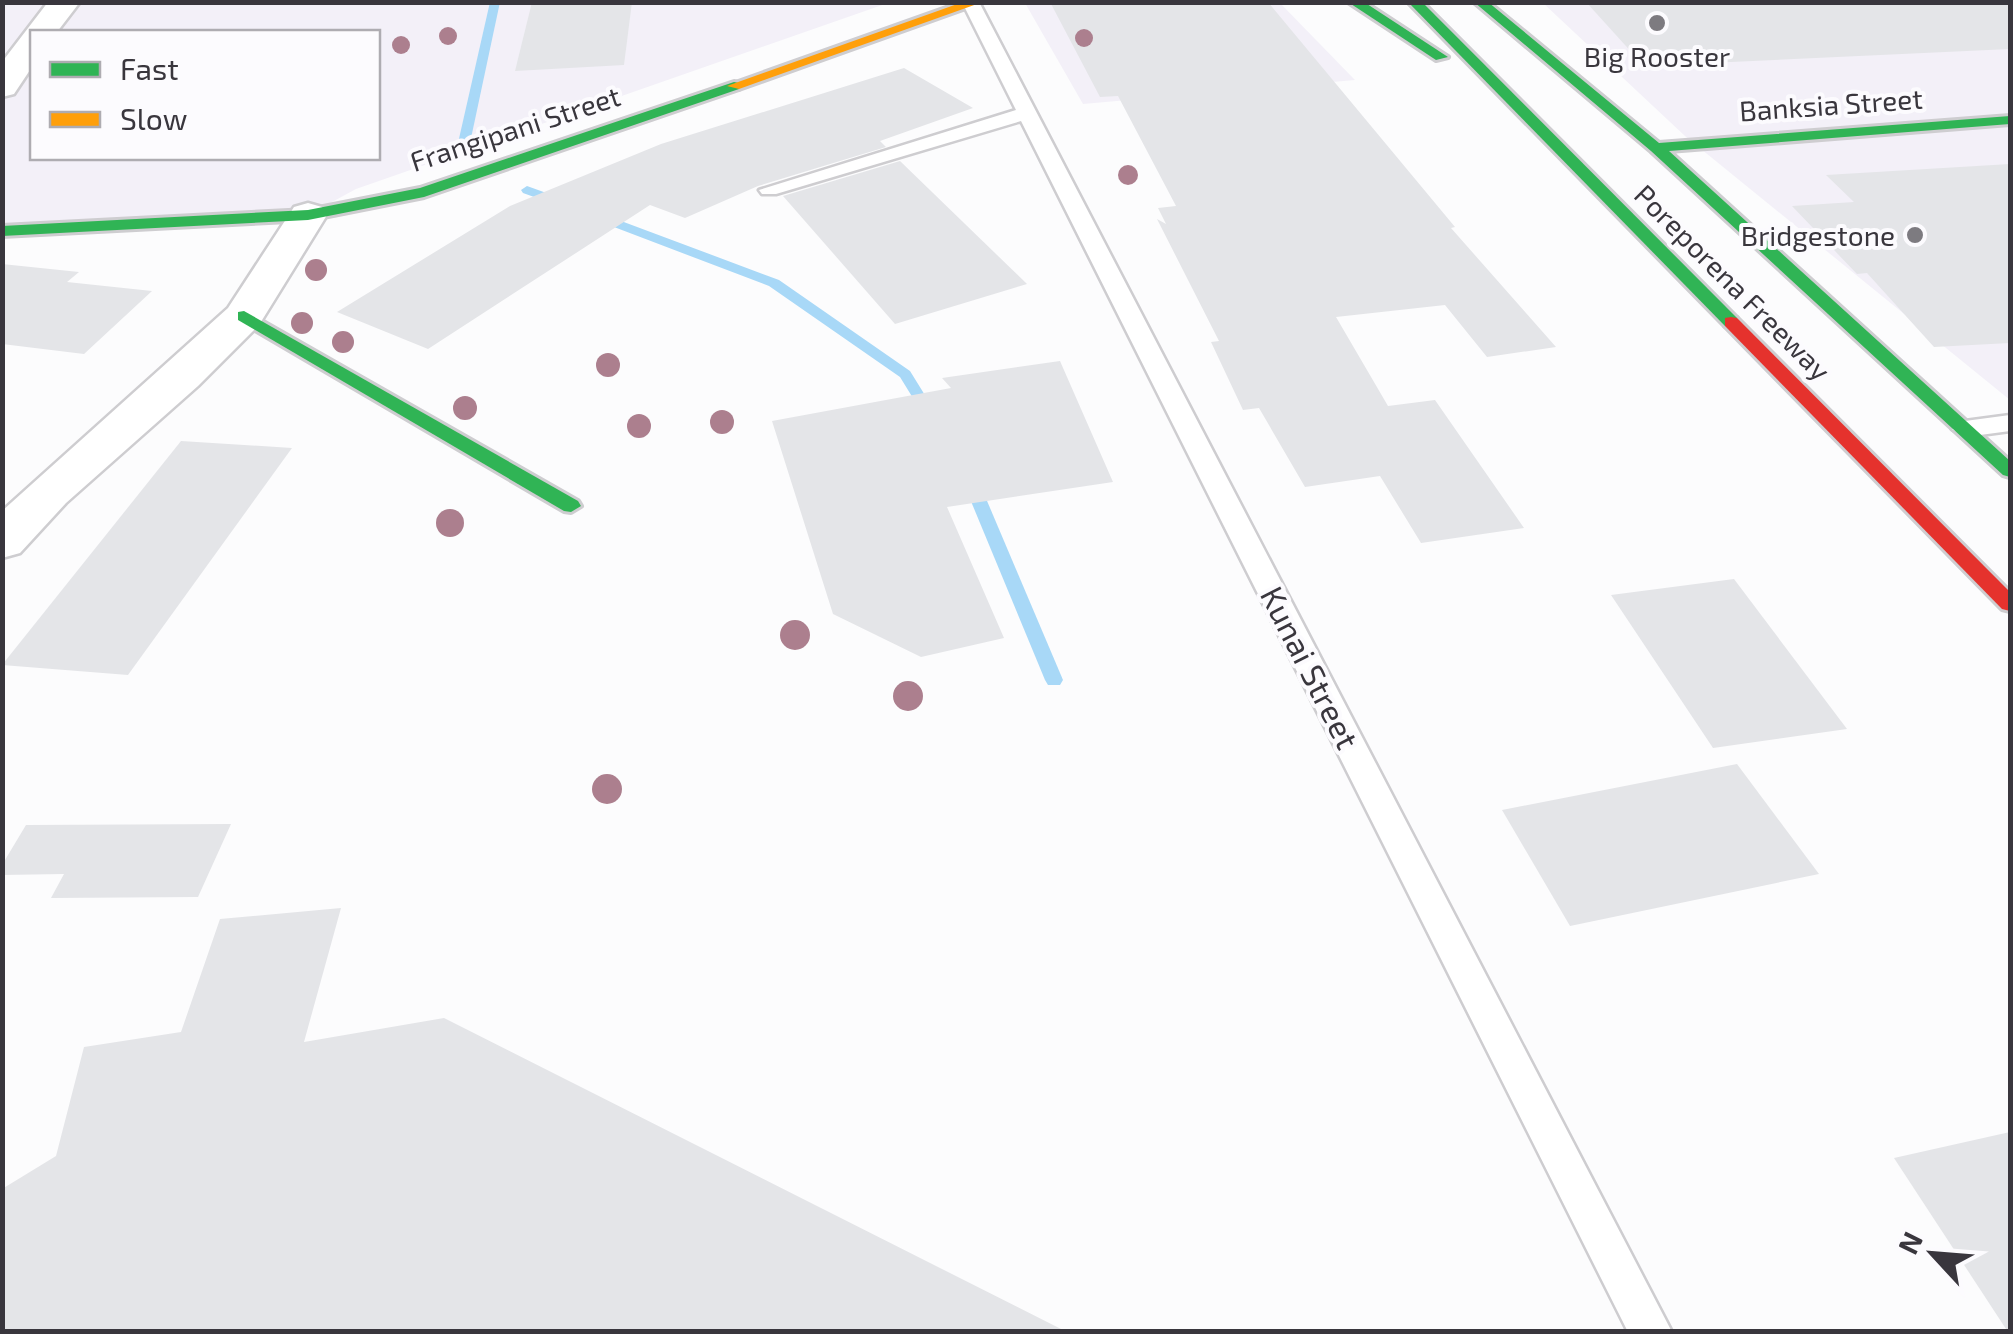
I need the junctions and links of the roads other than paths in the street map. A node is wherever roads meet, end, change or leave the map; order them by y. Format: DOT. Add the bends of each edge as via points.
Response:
graph roads {
  1 [pos="65,2"];
  2 [pos="1354,2"];
  3 [pos="1414,2"];
  4 [pos="970,3"];
  5 [pos="1487,6"];
  6 [pos="43,30"];
  7 [pos="30,46"];
  8 [pos="1493,84"];
  9 [pos="2,88"];
  10 [pos="1027,113"];
  11 [pos="2010,120"];
  12 [pos="1656,148"];
  13 [pos="769,190"];
  14 [pos="308,215"];
  15 [pos="2,230"];
  16 [pos="244,316"];
  17 [pos="2010,423"];
  18 [pos="1964,429"];
  19 [pos="2010,471"];
  20 [pos="571,506"];
  21 [pos="2,541"];
  22 [pos="2010,604"];
  23 [pos="1651,1332"];
  1 -- 6 [label="street"];
  2 -- 8 [label="main road"];
  3 -- 8 [label="main road, Poreporena Freeway"];
  4 -- 10 [label="lane, Kunai Street"];
  4 -- 14 [label="main road, Frangipani Street" via="424,192"];
  5 -- 12 [label="main road, Poreporena Freeway"];
  7 -- 9 [label="street"];
  8 -- 22 [label="main road, Poreporena Freeway"];
  10 -- 13 [label="lane"];
  10 -- 23 [label="lane, Kunai Street"];
  11 -- 12 [label="main road, Banksia Street"];
  12 -- 18 [label="main road, Poreporena Freeway"];
  14 -- 15 [label="main road, Frangipani Street"];
  14 -- 16 [label="street"];
  16 -- 20 [label="main road"];
  16 -- 21 [label="street"];
  17 -- 18 [label="lane"];
  18 -- 19 [label="main road, Poreporena Freeway"];
}
